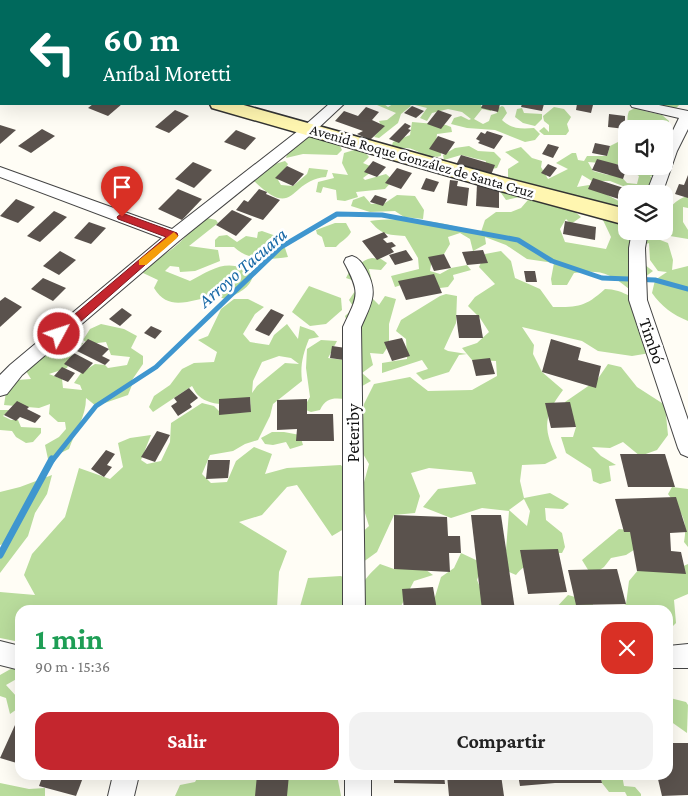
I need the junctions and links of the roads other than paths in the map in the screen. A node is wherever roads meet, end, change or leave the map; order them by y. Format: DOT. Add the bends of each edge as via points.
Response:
graph roads {
  1 [pos="222,105"];
  2 [pos="336,105"];
  3 [pos="641,105"];
  4 [pos="688,116"];
  5 [pos="308,130"];
  6 [pos="0,172"];
  7 [pos="657,185"];
  8 [pos="618,215"];
  9 [pos="174,236"];
  10 [pos="638,240"];
  11 [pos="352,262"];
  12 [pos="8,367"];
  13 [pos="0,388"];
  14 [pos="688,448"];
  15 [pos="354,605"];
  16 [pos="0,653"];
  17 [pos="688,656"];
  18 [pos="15,657"];
  19 [pos="673,657"];
  20 [pos="125,780"];
  21 [pos="358,780"];
  22 [pos="122,796"];
  23 [pos="358,796"];
  1 -- 5 [label="main road, Avenida Roque González de Santa Cruz"];
  2 -- 5 [label="street"];
  3 -- 4 [label="street"];
  4 -- 7 [label="street"];
  5 -- 8 [label="main road, Avenida Roque González de Santa Cruz"];
  5 -- 9 [label="street"];
  6 -- 9 [label="street"];
  9 -- 12 [label="street"];
  10 -- 14 [label="street, Timbó" via="638,300"];
  11 -- 15 [label="street, Peteriby" via="364,280 365,298 352,327"];
  12 -- 13 [label="street"];
  16 -- 18 [label="street"];
  17 -- 19 [label="street"];
  20 -- 22 [label="street"];
  21 -- 23 [label="street"];
}
